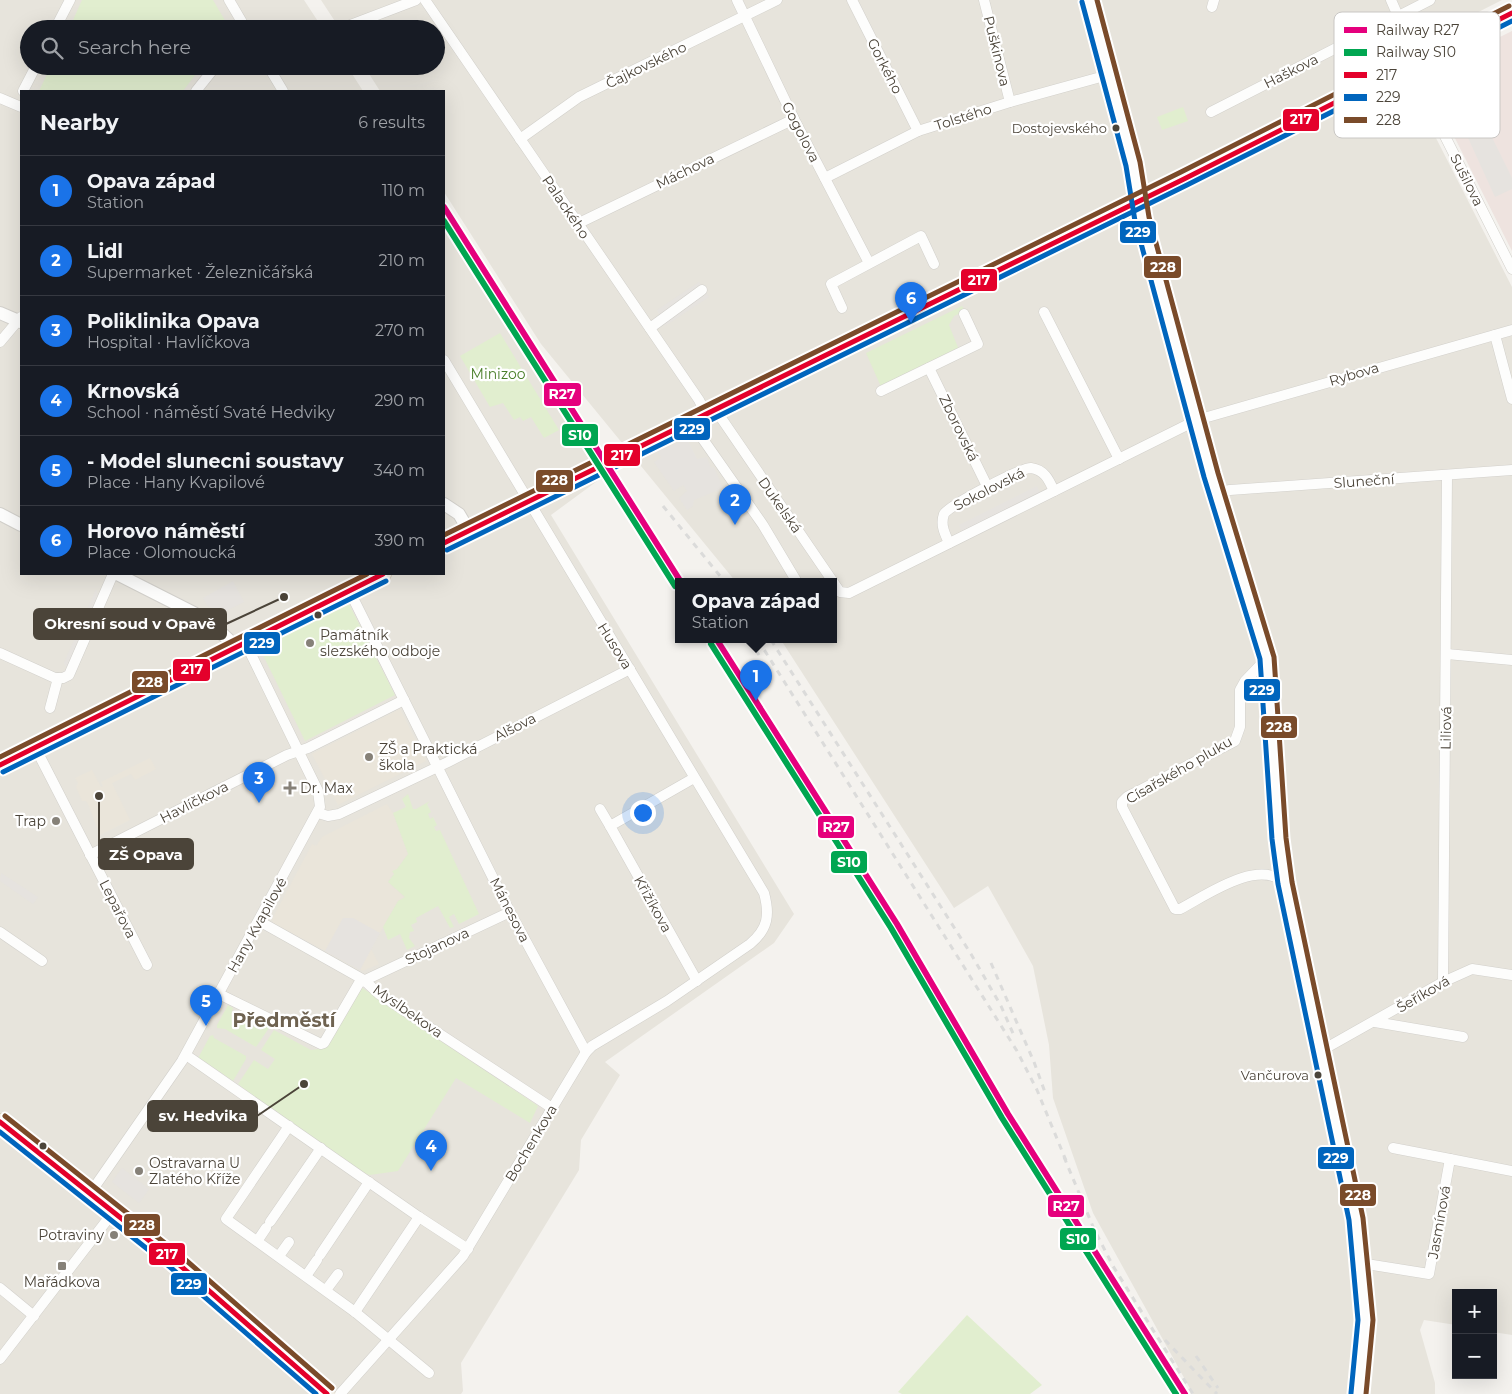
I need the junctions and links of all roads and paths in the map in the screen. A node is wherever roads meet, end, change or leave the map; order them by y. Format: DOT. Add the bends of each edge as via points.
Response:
graph roads {
  1 [pos="70,0"];
  2 [pos="229,0"];
  3 [pos="416,0"];
  4 [pos="425,0"];
  5 [pos="737,0"];
  6 [pos="777,0"];
  7 [pos="852,0"];
  8 [pos="984,0"];
  9 [pos="1089,0"];
  10 [pos="1391,0"];
  11 [pos="1430,0"];
  12 [pos="1396,12"];
  13 [pos="1406,12"];
  14 [pos="1512,13"];
  15 [pos="745,16"];
  16 [pos="1500,19"];
  17 [pos="60,20"];
  18 [pos="241,20"];
  19 [pos="364,20"];
  20 [pos="439,20"];
  21 [pos="445,29"];
  22 [pos="1334,49"];
  23 [pos="31,75"];
  24 [pos="209,75"];
  25 [pos="273,75"];
  26 [pos="1108,76"];
  27 [pos="24,90"];
  28 [pos="197,90"];
  29 [pos="282,90"];
  30 [pos="0,98"];
  31 [pos="1010,102"];
  32 [pos="1334,102"];
  33 [pos="19,106"];
  34 [pos="1211,112"];
  35 [pos="794,119"];
  36 [pos="918,131"];
  37 [pos="1446,138"];
  38 [pos="520,139"];
  39 [pos="824,178"];
  40 [pos="1139,201"];
  41 [pos="577,224"];
  42 [pos="869,263"];
  43 [pos="934,264"];
  44 [pos="1512,269"];
  45 [pos="702,290"];
  46 [pos="842,308"];
  47 [pos="1044,312"];
  48 [pos="0,313"];
  49 [pos="964,314"];
  50 [pos="20,319"];
  51 [pos="650,328"];
  52 [pos="1512,330"];
  53 [pos="1495,334"];
  54 [pos="0,342"];
  55 [pos="445,362"];
  56 [pos="929,368"];
  57 [pos="880,391"];
  58 [pos="1512,399"];
  59 [pos="704,414"];
  60 [pos="1197,420"];
  61 [pos="1118,459"];
  62 [pos="1512,470"];
  63 [pos="1447,475"];
  64 [pos="988,488"];
  65 [pos="1054,491"];
  66 [pos="1216,493"];
  67 [pos="529,501"];
  68 [pos="445,505"];
  69 [pos="0,514"];
  70 [pos="20,524"];
  71 [pos="469,531"];
  72 [pos="445,543"];
  73 [pos="949,543"];
  74 [pos="113,575"];
  75 [pos="119,575"];
  76 [pos="381,575"];
  77 [pos="795,578"];
  78 [pos="829,578"];
  79 [pos="837,588"];
  80 [pos="349,590"];
  81 [pos="240,645"];
  82 [pos="0,653"];
  83 [pos="1447,654"];
  84 [pos="1267,658"];
  85 [pos="1512,660"];
  86 [pos="630,669"];
  87 [pos="58,678"];
  88 [pos="404,700"];
  89 [pos="50,708"];
  90 [pos="35,747"];
  91 [pos="298,750"];
  92 [pos="0,765"];
  93 [pos="438,767"];
  94 [pos="694,778"];
  95 [pos="600,809"];
  96 [pos="318,813"];
  97 [pos="610,826"];
  98 [pos="90,855"];
  99 [pos="1285,883"];
  100 [pos="510,912"];
  101 [pos="259,921"];
  102 [pos="0,932"];
  103 [pos="760,936"];
  104 [pos="42,961"];
  105 [pos="147,965"];
  106 [pos="1512,976"];
  107 [pos="364,980"];
  108 [pos="697,981"];
  109 [pos="1443,982"];
  110 [pos="219,994"];
  111 [pos="1375,1022"];
  112 [pos="1463,1037"];
  113 [pos="586,1052"];
  114 [pos="1319,1052"];
  115 [pos="186,1055"];
  116 [pos="552,1108"];
  117 [pos="0,1122"];
  118 [pos="289,1126"];
  119 [pos="321,1148"];
  120 [pos="1393,1148"];
  121 [pos="1450,1159"];
  122 [pos="1512,1171"];
  123 [pos="369,1182"];
  124 [pos="91,1192"];
  125 [pos="114,1211"];
  126 [pos="419,1217"];
  127 [pos="258,1240"];
  128 [pos="289,1242"];
  129 [pos="468,1248"];
  130 [pos="279,1256"];
  131 [pos="1360,1263"];
  132 [pos="338,1274"];
  133 [pos="306,1276"];
  134 [pos="0,1288"];
  135 [pos="326,1290"];
  136 [pos="356,1312"];
  137 [pos="34,1316"];
  138 [pos="390,1340"];
  139 [pos="0,1359"];
  140 [pos="428,1373"];
  141 [pos="327,1394"];
  142 [pos="340,1394"];
  143 [pos="1358,1394"];
  1 -- 17 [label="street"];
  2 -- 18 [label="street"];
  3 -- 19 [label="street"];
  4 -- 20 [label="street, Palackého"];
  5 -- 15 [label="street, Gogolova"];
  6 -- 15 [label="street, Čajkovského"];
  7 -- 36 [label="street, Gorkého"];
  8 -- 31 [label="street, Puškinova"];
  9 -- 26 [label="street"];
  10 -- 12 [label="street"];
  11 -- 13 [label="street, Haškova"];
  14 -- 16 [label="main road"];
  15 -- 35 [label="street, Gogolova"];
  15 -- 38 [label="street, Čajkovského" via="579,97"];
  21 -- 38 [label="street, Palackého"];
  22 -- 34 [label="street, Haškova"];
  23 -- 27 [label="street"];
  24 -- 28 [label="street"];
  25 -- 29 [label="street"];
  26 -- 31 [label="street, Tolstého"];
  26 -- 40 [label="street" via="1133,164"];
  30 -- 33 [label="street"];
  31 -- 36 [label="street, Tolstého"];
  32 -- 40 [label="main road"];
  35 -- 39 [label="street, Gogolova"];
  35 -- 41 [label="street, Máchova"];
  36 -- 39 [label="street, Tolstého"];
  37 -- 44 [label="street, Sušilova"];
  38 -- 41 [label="street, Palackého"];
  39 -- 42 [label="street, Gogolova"];
  40 -- 59 [label="main road"];
  40 -- 60 [label="street"];
  41 -- 51 [label="street, Palackého"];
  42 -- 43 [label="street" via="921,236"];
  42 -- 46 [label="street" via="831,284"];
  45 -- 51 [label="street"];
  47 -- 61 [label="street"];
  48 -- 50 [label="street"];
  49 -- 56 [label="street" via="978,344"];
  50 -- 54 [label="street"];
  51 -- 59 [label="street, Palackého" via="699,400"];
  52 -- 53 [label="street, Rybova"];
  53 -- 58 [label="street"];
  53 -- 60 [label="street, Rybova"];
  55 -- 67 [label="street, Husova"];
  56 -- 57 [label="street"];
  56 -- 64 [label="street, Zborovská"];
  59 -- 67 [label="main road"];
  59 -- 77 [label="street" via="700,435 763,525"];
  59 -- 78 [label="street, Dukelská"];
  60 -- 61 [label="street"];
  60 -- 66 [label="street"];
  61 -- 65 [label="street"];
  62 -- 63 [label="street, Sluneční"];
  63 -- 66 [label="street, Sluneční"];
  63 -- 83 [label="street, Liliová"];
  64 -- 65 [label="street, Sokolovská" via="1029,468 1047,476"];
  64 -- 73 [label="street, Sokolovská" via="951,506 944,514 942,526"];
  65 -- 73 [label="street"];
  66 -- 84 [label="street"];
  67 -- 71 [label="main road"];
  67 -- 86 [label="street, Husova"];
  68 -- 71 [label="street" via="459,514"];
  69 -- 70 [label="street"];
  71 -- 72 [label="main road"];
  73 -- 79 [label="street, Dukelská" via="849,593"];
  74 -- 87 [label="street" via="72,670 66,677"];
  75 -- 81 [label="street" via="194,613"];
  76 -- 80 [label="main road"];
  80 -- 81 [label="main road"];
  80 -- 88 [label="street, Mánesova"];
  81 -- 90 [label="main road"];
  81 -- 91 [label="street"];
  82 -- 87 [label="street"];
  83 -- 85 [label="street"];
  83 -- 109 [label="street, Liliová"];
  84 -- 99 [label="street"];
  84 -- 99 [label="street, Císařského pluku" via="1240,690 1240,727 1235,742 1127,797 1122,807 1175,910 1251,874 1278,876"];
  86 -- 93 [label="street, Alšova"];
  86 -- 94 [label="street, Husova"];
  87 -- 89 [label="street"];
  88 -- 91 [label="street, Havlíčkova"];
  88 -- 93 [label="street, Mánesova"];
  90 -- 92 [label="main road"];
  90 -- 98 [label="street, Lepařova"];
  91 -- 96 [label="street" via="320,796"];
  91 -- 98 [label="street, Havlíčkova"];
  93 -- 96 [label="street, Alšova" via="339,814 328,816"];
  93 -- 100 [label="street, Mánesova"];
  94 -- 97 [label="street"];
  94 -- 103 [label="street, Husova" via="764,893 768,915"];
  95 -- 97 [label="street, Křižíkova"];
  96 -- 101 [label="street, Hany Kvapilové"];
  97 -- 108 [label="street, Křižíkova"];
  98 -- 105 [label="street, Lepařova"];
  99 -- 114 [label="street"];
  100 -- 107 [label="street, Stojanova"];
  100 -- 113 [label="street, Mánesova"];
  101 -- 107 [label="street, Myslbekova"];
  101 -- 110 [label="street, Hany Kvapilové"];
  102 -- 104 [label="street"];
  103 -- 108 [label="street, Bochenkova"];
  106 -- 109 [label="street, Šeříková" via="1472,969"];
  107 -- 110 [label="street" via="356,986 321,1044"];
  107 -- 116 [label="street, Myslbekova" via="379,994"];
  108 -- 113 [label="street, Bochenkova"];
  109 -- 111 [label="street, Šeříková"];
  110 -- 115 [label="street, Hany Kvapilové"];
  111 -- 112 [label="street, Šeříková"];
  111 -- 114 [label="street, Šeříková"];
  113 -- 116 [label="street, Bochenkova"];
  114 -- 131 [label="street" via="1356,1219"];
  115 -- 118 [label="street"];
  115 -- 124 [label="street, Hany Kvapilové"];
  116 -- 129 [label="street, Bochenkova"];
  117 -- 124 [label="main road"];
  118 -- 119 [label="street"];
  118 -- 127 [label="street" via="226,1219"];
  119 -- 123 [label="street"];
  119 -- 127 [label="street"];
  120 -- 121 [label="street"];
  121 -- 122 [label="street"];
  121 -- 131 [label="street, Jasmínová" via="1429,1274"];
  123 -- 126 [label="street"];
  123 -- 133 [label="street"];
  124 -- 125 [label="main road"];
  125 -- 137 [label="street"];
  125 -- 141 [label="main road"];
  126 -- 129 [label="street"];
  126 -- 136 [label="street"];
  127 -- 130 [label="street"];
  128 -- 130 [label="street"];
  129 -- 138 [label="street, Bochenkova"];
  130 -- 133 [label="street"];
  131 -- 143 [label="street" via="1366,1320"];
  132 -- 135 [label="street"];
  133 -- 135 [label="street"];
  134 -- 137 [label="street"];
  135 -- 136 [label="street"];
  136 -- 138 [label="street"];
  137 -- 139 [label="street"];
  138 -- 140 [label="street"];
  138 -- 142 [label="street, Bochenkova"];
}
